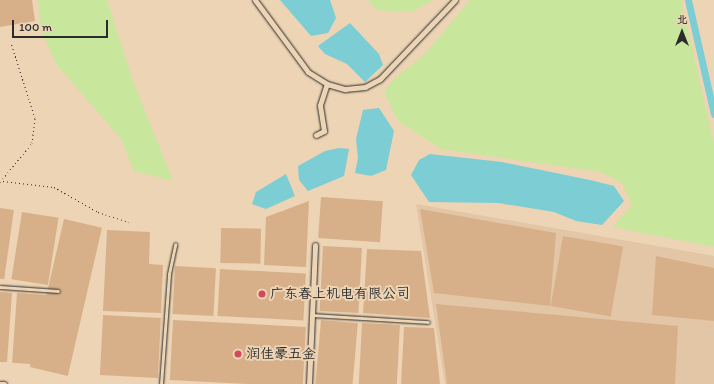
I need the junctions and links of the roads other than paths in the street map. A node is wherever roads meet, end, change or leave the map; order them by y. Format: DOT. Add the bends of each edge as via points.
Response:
graph roads {
  1 [pos="255,0"];
  2 [pos="455,0"];
  3 [pos="327,84"];
  4 [pos="316,135"];
  5 [pos="175,245"];
  6 [pos="315,245"];
  7 [pos="0,287"];
  8 [pos="58,291"];
  9 [pos="313,315"];
  10 [pos="428,322"];
  11 [pos="0,384"];
  12 [pos="4,384"];
  13 [pos="161,384"];
  14 [pos="309,384"];
  1 -- 3 [label="street" via="308,72"];
  2 -- 3 [label="street" via="380,79 365,87"];
  3 -- 4 [label="street" via="320,105 324,131"];
  5 -- 13 [label="lane" via="169,274"];
  6 -- 9 [label="street"];
  7 -- 8 [label="lane"];
  9 -- 10 [label="lane"];
  9 -- 14 [label="street"];
  11 -- 12 [label="street"];
}
